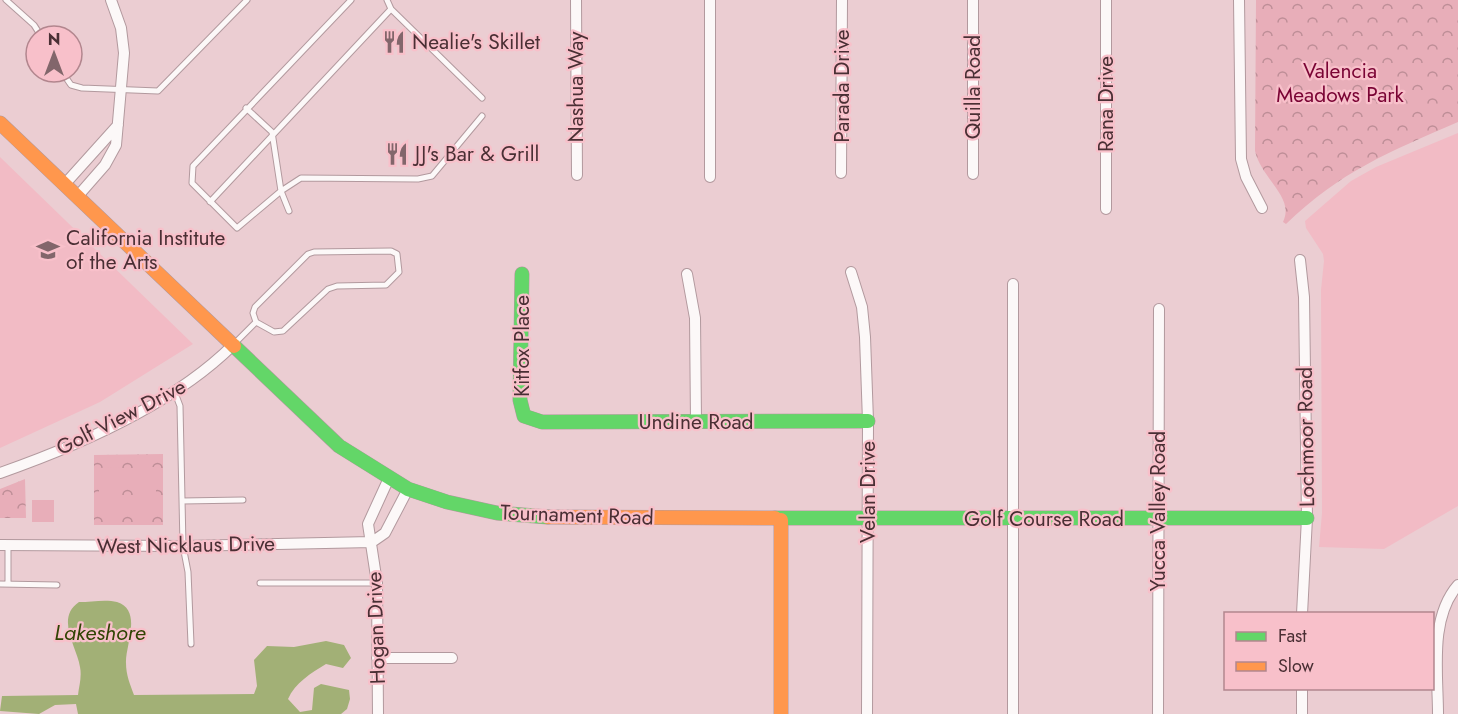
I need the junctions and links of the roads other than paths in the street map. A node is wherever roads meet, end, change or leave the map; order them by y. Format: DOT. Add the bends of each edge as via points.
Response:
graph roads {
  1 [pos="6,0"];
  2 [pos="111,0"];
  3 [pos="247,0"];
  4 [pos="351,0"];
  5 [pos="387,0"];
  6 [pos="576,0"];
  7 [pos="710,0"];
  8 [pos="842,0"];
  9 [pos="974,0"];
  10 [pos="1106,0"];
  11 [pos="1239,0"];
  12 [pos="391,9"];
  13 [pos="33,24"];
  14 [pos="70,84"];
  15 [pos="121,90"];
  16 [pos="482,98"];
  17 [pos="246,108"];
  18 [pos="482,116"];
  19 [pos="0,123"];
  20 [pos="117,125"];
  21 [pos="272,132"];
  22 [pos="842,173"];
  23 [pos="974,174"];
  24 [pos="577,175"];
  25 [pos="710,177"];
  26 [pos="64,185"];
  27 [pos="281,190"];
  28 [pos="77,197"];
  29 [pos="210,202"];
  30 [pos="1262,208"];
  31 [pos="1106,209"];
  32 [pos="289,211"];
  33 [pos="1300,260"];
  34 [pos="851,272"];
  35 [pos="522,274"];
  36 [pos="687,274"];
  37 [pos="1013,284"];
  38 [pos="1159,309"];
  39 [pos="256,322"];
  40 [pos="232,346"];
  41 [pos="175,393"];
  42 [pos="525,416"];
  43 [pos="868,421"];
  44 [pos="696,422"];
  45 [pos="0,473"];
  46 [pos="389,478"];
  47 [pos="408,489"];
  48 [pos="243,500"];
  49 [pos="182,501"];
  50 [pos="1013,518"];
  51 [pos="1158,518"];
  52 [pos="1307,518"];
  53 [pos="781,520"];
  54 [pos="868,520"];
  55 [pos="372,542"];
  56 [pos="4,545"];
  57 [pos="183,546"];
  58 [pos="260,583"];
  59 [pos="377,583"];
  60 [pos="0,584"];
  61 [pos="8,584"];
  62 [pos="57,585"];
  63 [pos="1458,585"];
  64 [pos="1302,612"];
  65 [pos="191,644"];
  66 [pos="377,658"];
  67 [pos="452,658"];
  68 [pos="1302,690"];
  69 [pos="378,714"];
  70 [pos="782,714"];
  71 [pos="867,714"];
  72 [pos="1013,714"];
  73 [pos="1158,714"];
  74 [pos="1302,714"];
  75 [pos="1438,714"];
  1 -- 13 [label="lane"];
  2 -- 15 [label="street" via="121,28 124,53"];
  3 -- 15 [label="lane" via="158,91"];
  4 -- 17 [label="lane"];
  5 -- 12 [label="lane"];
  6 -- 24 [label="street, Nashua Way"];
  7 -- 25 [label="street"];
  8 -- 22 [label="street, Parada Drive"];
  9 -- 23 [label="street, Quilla Road"];
  10 -- 31 [label="street, Rana Drive"];
  11 -- 30 [label="street" via="1241,159"];
  12 -- 16 [label="lane"];
  12 -- 21 [label="lane"];
  14 -- 15 [label="lane"];
  15 -- 20 [label="street"];
  17 -- 21 [label="lane"];
  17 -- 29 [label="lane" via="193,166 192,183"];
  18 -- 27 [label="lane" via="432,176 301,178"];
  19 -- 26 [label="street, Tournament Road"];
  20 -- 26 [label="street"];
  20 -- 28 [label="street" via="116,145 105,165"];
  21 -- 27 [label="lane"];
  21 -- 29 [label="lane"];
  26 -- 28 [label="street, Tournament Road"];
  27 -- 29 [label="lane" via="237,228"];
  27 -- 32 [label="lane"];
  28 -- 40 [label="street, Tournament Road"];
  33 -- 52 [label="street, Lochmoor Road"];
  34 -- 43 [label="street, Velan Drive" via="863,317"];
  35 -- 42 [label="street, Kitfox Place" via="520,400"];
  36 -- 44 [label="street" via="695,318"];
  37 -- 50 [label="street"];
  38 -- 51 [label="street, Yucca Valley Road"];
  39 -- 39 [label="lane" via="274,332 283,331 328,289 387,285 399,272 397,254 308,254 255,307"];
  39 -- 40 [label="lane"];
  40 -- 41 [label="street, Golf View Drive"];
  40 -- 46 [label="street, Tournament Road" via="339,446"];
  41 -- 45 [label="street, Golf View Drive"];
  41 -- 49 [label="lane" via="180,406"];
  42 -- 44 [label="street, Undine Road" via="542,422"];
  43 -- 44 [label="street, Undine Road"];
  43 -- 54 [label="street, Velan Drive"];
  46 -- 47 [label="street, Tournament Road"];
  46 -- 55 [label="street, Hogan Drive" via="368,524"];
  47 -- 53 [label="street, Tournament Road" via="497,513 561,518"];
  47 -- 55 [label="street, Hogan Drive" via="385,533"];
  48 -- 49 [label="lane"];
  49 -- 57 [label="lane"];
  50 -- 51 [label="street, Golf Course Road"];
  50 -- 54 [label="street, Golf Course Road"];
  50 -- 72 [label="street"];
  51 -- 52 [label="street, Golf Course Road"];
  51 -- 73 [label="street, Yucca Valley Road"];
  52 -- 64 [label="street, Lochmoor Road"];
  53 -- 54 [label="street, Golf Course Road"];
  53 -- 70 [label="street"];
  54 -- 71 [label="street, Velan Drive"];
  55 -- 57 [label="street, West Nicklaus Drive"];
  55 -- 59 [label="street, Hogan Drive"];
  56 -- 57 [label="street, West Nicklaus Drive"];
  56 -- 61 [label="lane"];
  57 -- 65 [label="lane"];
  58 -- 59 [label="lane"];
  59 -- 66 [label="street, Hogan Drive"];
  60 -- 61 [label="lane"];
  61 -- 62 [label="lane"];
  63 -- 75 [label="street" via="1449,596 1439,633"];
  66 -- 67 [label="street"];
  66 -- 69 [label="street, Hogan Drive"];
  68 -- 74 [label="street"];
}
